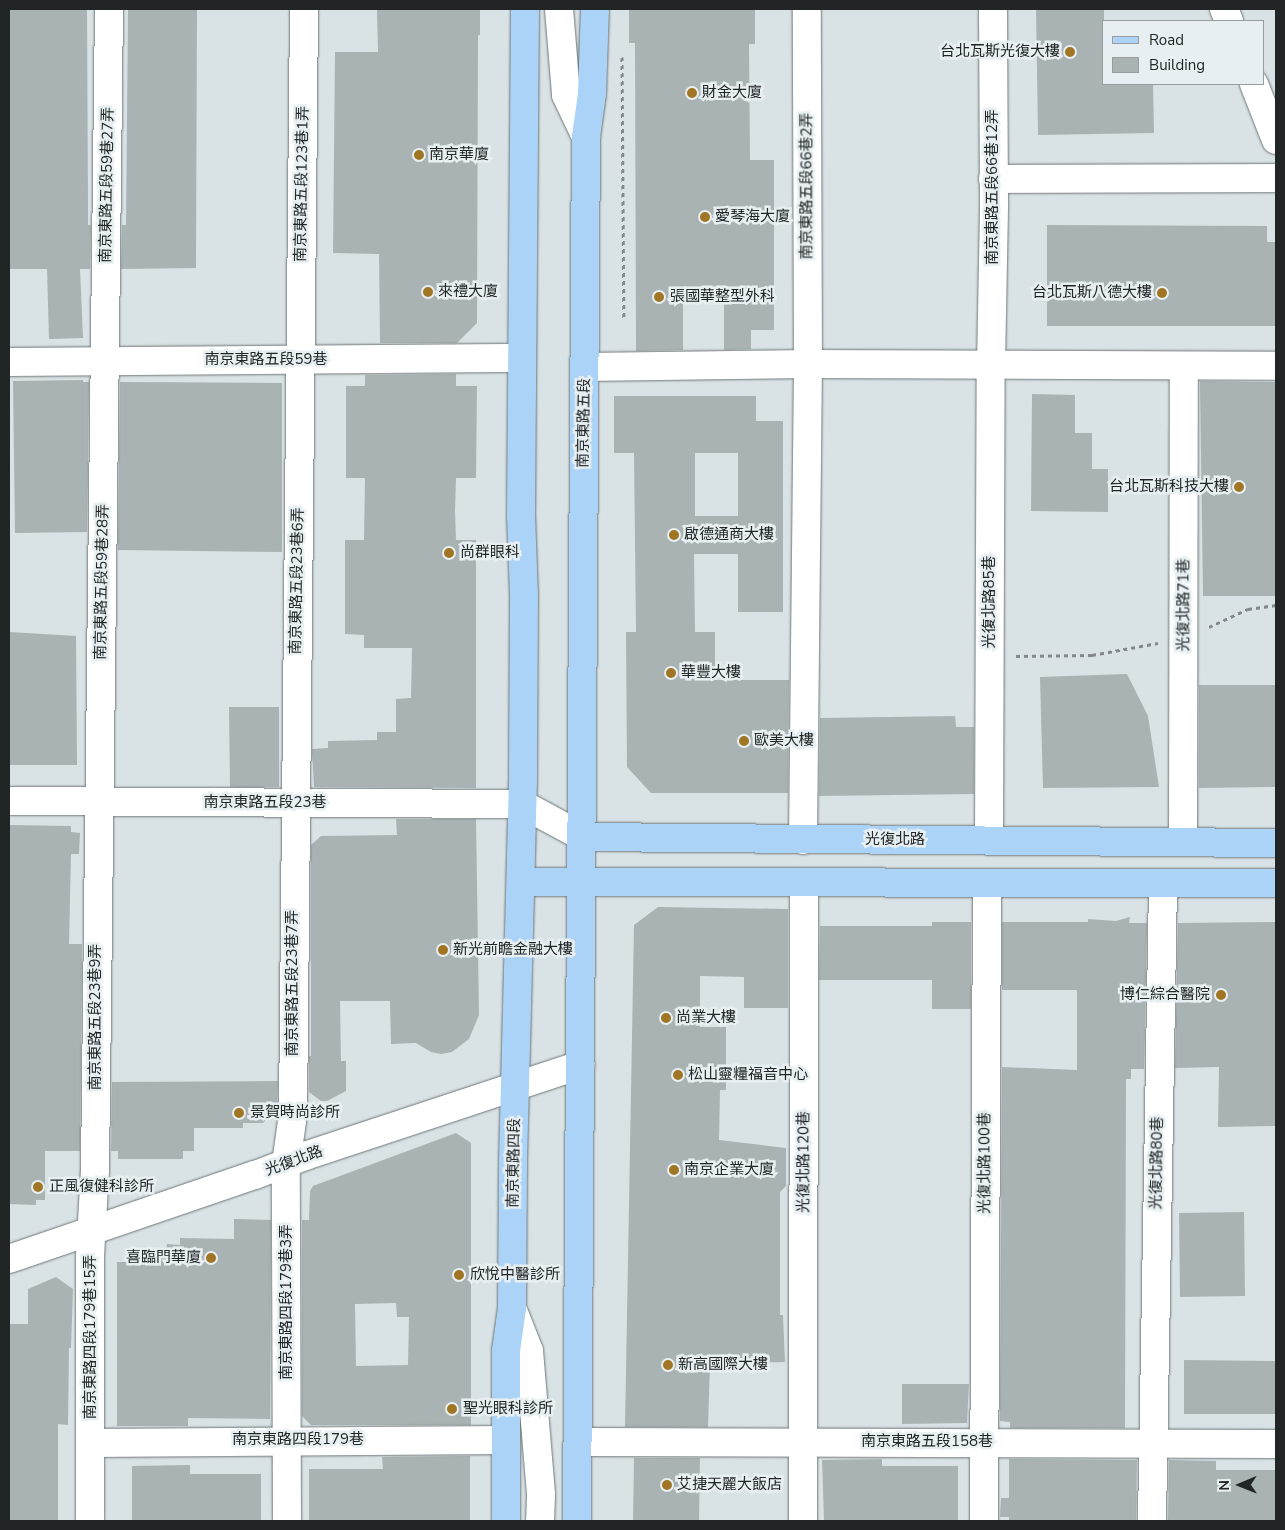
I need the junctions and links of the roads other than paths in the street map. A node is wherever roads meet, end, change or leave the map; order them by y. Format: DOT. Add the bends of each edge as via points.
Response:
graph roads {
  1 [pos="109,9"];
  2 [pos="304,9"];
  3 [pos="525,9"];
  4 [pos="559,9"];
  5 [pos="595,9"];
  6 [pos="807,9"];
  7 [pos="993,9"];
  8 [pos="1263,89"];
  9 [pos="586,137"];
  10 [pos="1276,140"];
  11 [pos="1276,178"];
  12 [pos="993,179"];
  13 [pos="522,358"];
  14 [pos="300,360"];
  15 [pos="9,362"];
  16 [pos="106,362"];
  17 [pos="808,364"];
  18 [pos="991,365"];
  19 [pos="1276,366"];
  20 [pos="585,367"];
  21 [pos="1184,367"];
  22 [pos="9,801"];
  23 [pos="98,802"];
  24 [pos="294,803"];
  25 [pos="522,804"];
  26 [pos="583,837"];
  27 [pos="989,839"];
  28 [pos="803,840"];
  29 [pos="1183,842"];
  30 [pos="1276,843"];
  31 [pos="520,882"];
  32 [pos="582,882"];
  33 [pos="804,882"];
  34 [pos="987,883"];
  35 [pos="1163,883"];
  36 [pos="1276,883"];
  37 [pos="580,1065"];
  38 [pos="516,1086"];
  39 [pos="286,1164"];
  40 [pos="93,1231"];
  41 [pos="9,1259"];
  42 [pos="512,1308"];
  43 [pos="287,1440"];
  44 [pos="506,1440"];
  45 [pos="578,1442"];
  46 [pos="804,1442"];
  47 [pos="91,1443"];
  48 [pos="984,1443"];
  49 [pos="1152,1443"];
  50 [pos="1276,1444"];
  51 [pos="90,1521"];
  52 [pos="287,1521"];
  53 [pos="506,1521"];
  54 [pos="540,1521"];
  55 [pos="577,1521"];
  56 [pos="803,1521"];
  57 [pos="984,1521"];
  58 [pos="1152,1521"];
  1 -- 16 [label="street, 南京東路五段59巷27弄"];
  2 -- 14 [label="street, 南京東路五段123巷1弄"];
  3 -- 13 [label="main road"];
  4 -- 9 [label="street" via="566,95"];
  5 -- 9 [label="main road, 南京東路五段" via="592,94"];
  6 -- 17 [label="street, 南京東路五段66巷2弄"];
  7 -- 12 [label="street, 南京東路五段66巷12弄"];
  8 -- 10 [label="street"];
  9 -- 20 [label="main road, 南京東路五段"];
  11 -- 12 [label="street"];
  12 -- 18 [label="street, 南京東路五段66巷12弄"];
  13 -- 14 [label="street, 南京東路五段59巷"];
  13 -- 25 [label="main road"];
  14 -- 16 [label="street, 南京東路五段59巷"];
  14 -- 24 [label="street, 南京東路五段23巷6弄"];
  15 -- 16 [label="street, 南京東路五段59巷"];
  16 -- 23 [label="street, 南京東路五段59巷28弄"];
  17 -- 18 [label="street"];
  17 -- 20 [label="street"];
  17 -- 28 [label="street, 南京東路五段66巷2弄"];
  18 -- 21 [label="street"];
  18 -- 27 [label="street, 光復北路85巷"];
  19 -- 21 [label="street"];
  20 -- 26 [label="main road, 南京東路五段"];
  21 -- 29 [label="street, 光復北路71巷"];
  22 -- 23 [label="street, 南京東路五段23巷"];
  23 -- 24 [label="street, 南京東路五段23巷"];
  23 -- 40 [label="street, 南京東路五段23巷9弄"];
  24 -- 25 [label="street, 南京東路五段23巷"];
  24 -- 39 [label="street, 南京東路五段23巷7弄" via="293,1114"];
  25 -- 26 [label="street, 光復北路"];
  25 -- 31 [label="main road, 南京東路四段"];
  26 -- 28 [label="main road, 光復北路"];
  26 -- 32 [label="main road"];
  27 -- 28 [label="main road, 光復北路"];
  27 -- 29 [label="main road, 光復北路"];
  29 -- 30 [label="main road, 光復北路"];
  31 -- 32 [label="main road"];
  31 -- 38 [label="main road, 南京東路四段"];
  32 -- 33 [label="main road"];
  32 -- 37 [label="main road"];
  33 -- 34 [label="main road"];
  33 -- 46 [label="street, 光復北路120巷"];
  34 -- 35 [label="main road"];
  34 -- 48 [label="street, 光復北路100巷"];
  35 -- 36 [label="main road"];
  35 -- 49 [label="street, 光復北路80巷"];
  37 -- 38 [label="street, 光復北路"];
  37 -- 45 [label="main road"];
  38 -- 39 [label="street, 光復北路"];
  38 -- 42 [label="main road, 南京東路四段"];
  39 -- 40 [label="street, 光復北路"];
  39 -- 43 [label="street, 南京東路四段179巷3弄"];
  40 -- 41 [label="street, 光復北路"];
  40 -- 47 [label="street, 南京東路四段179巷15弄" via="90,1256"];
  42 -- 44 [label="main road, 南京東路四段" via="506,1351"];
  42 -- 54 [label="street" via="529,1351 541,1495"];
  43 -- 44 [label="street, 南京東路四段179巷"];
  43 -- 47 [label="street, 南京東路四段179巷"];
  43 -- 52 [label="street, 南京東路四段179巷3弄"];
  44 -- 53 [label="main road, 南京東路四段"];
  45 -- 46 [label="street, 南京東路五段158巷"];
  45 -- 55 [label="main road"];
  46 -- 48 [label="street, 南京東路五段158巷"];
  46 -- 56 [label="street, 光復北路120巷"];
  47 -- 51 [label="street, 南京東路四段179巷15弄"];
  48 -- 49 [label="street, 南京東路五段158巷"];
  48 -- 57 [label="street, 光復北路100巷"];
  49 -- 50 [label="street, 南京東路五段158巷"];
  49 -- 58 [label="street, 光復北路80巷"];
}
